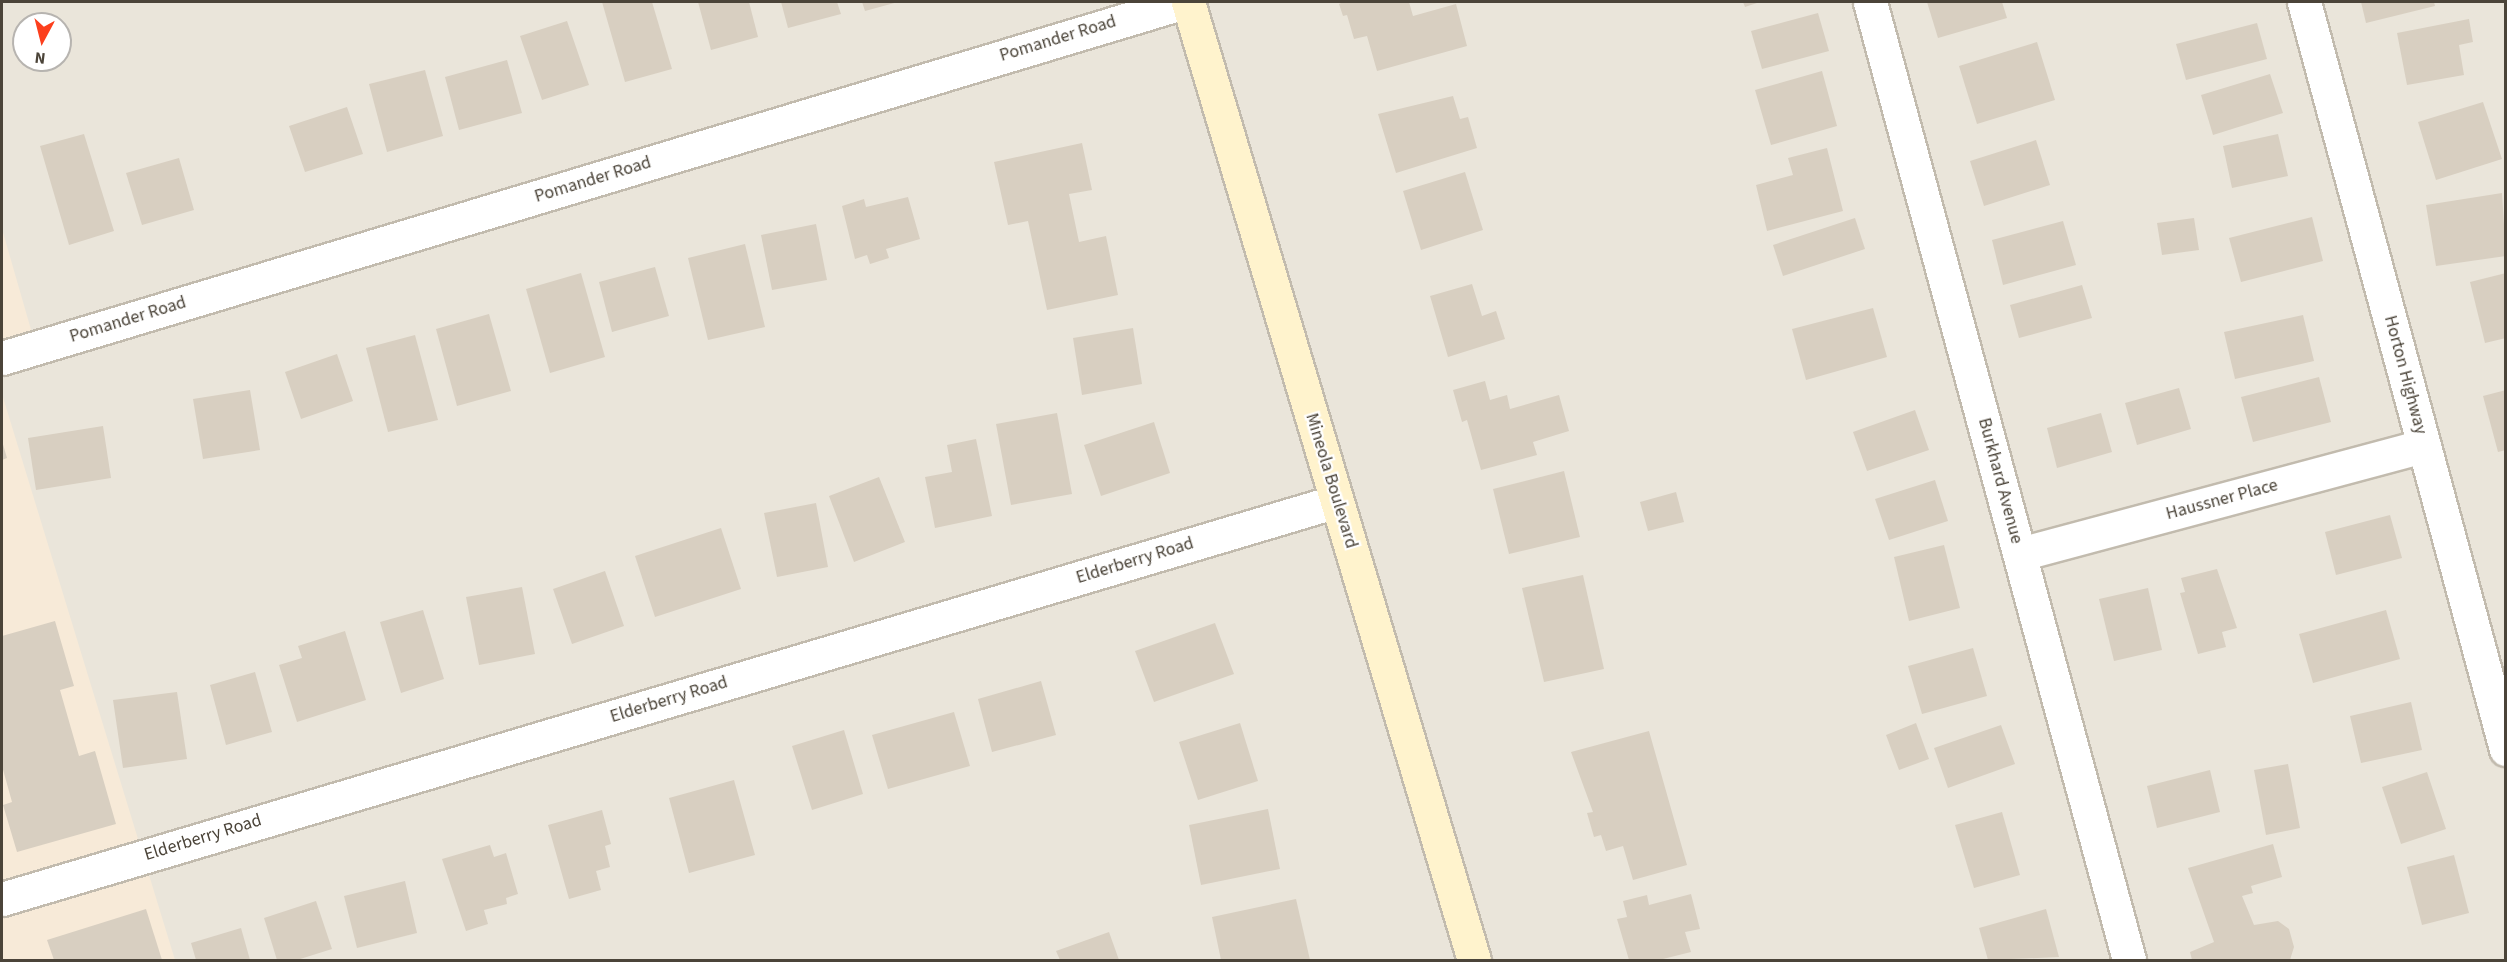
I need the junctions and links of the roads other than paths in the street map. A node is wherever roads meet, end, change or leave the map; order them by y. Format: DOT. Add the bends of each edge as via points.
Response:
graph roads {
  1 [pos="1186,2"];
  2 [pos="1870,2"];
  3 [pos="2304,2"];
  4 [pos="2,357"];
  5 [pos="2424,446"];
  6 [pos="1336,501"];
  7 [pos="2019,554"];
  8 [pos="2505,749"];
  9 [pos="2,898"];
  10 [pos="1474,960"];
  11 [pos="2129,960"];
  1 -- 4 [label="street, Pomander Road"];
  1 -- 6 [label="main road, Mineola Boulevard"];
  2 -- 7 [label="street, Burkhard Avenue"];
  3 -- 5 [label="street, Horton Highway"];
  5 -- 7 [label="street, Haussner Place"];
  5 -- 8 [label="street, Horton Highway"];
  6 -- 9 [label="street, Elderberry Road"];
  6 -- 10 [label="main road, Mineola Boulevard"];
  7 -- 11 [label="street, Burkhard Avenue"];
}
